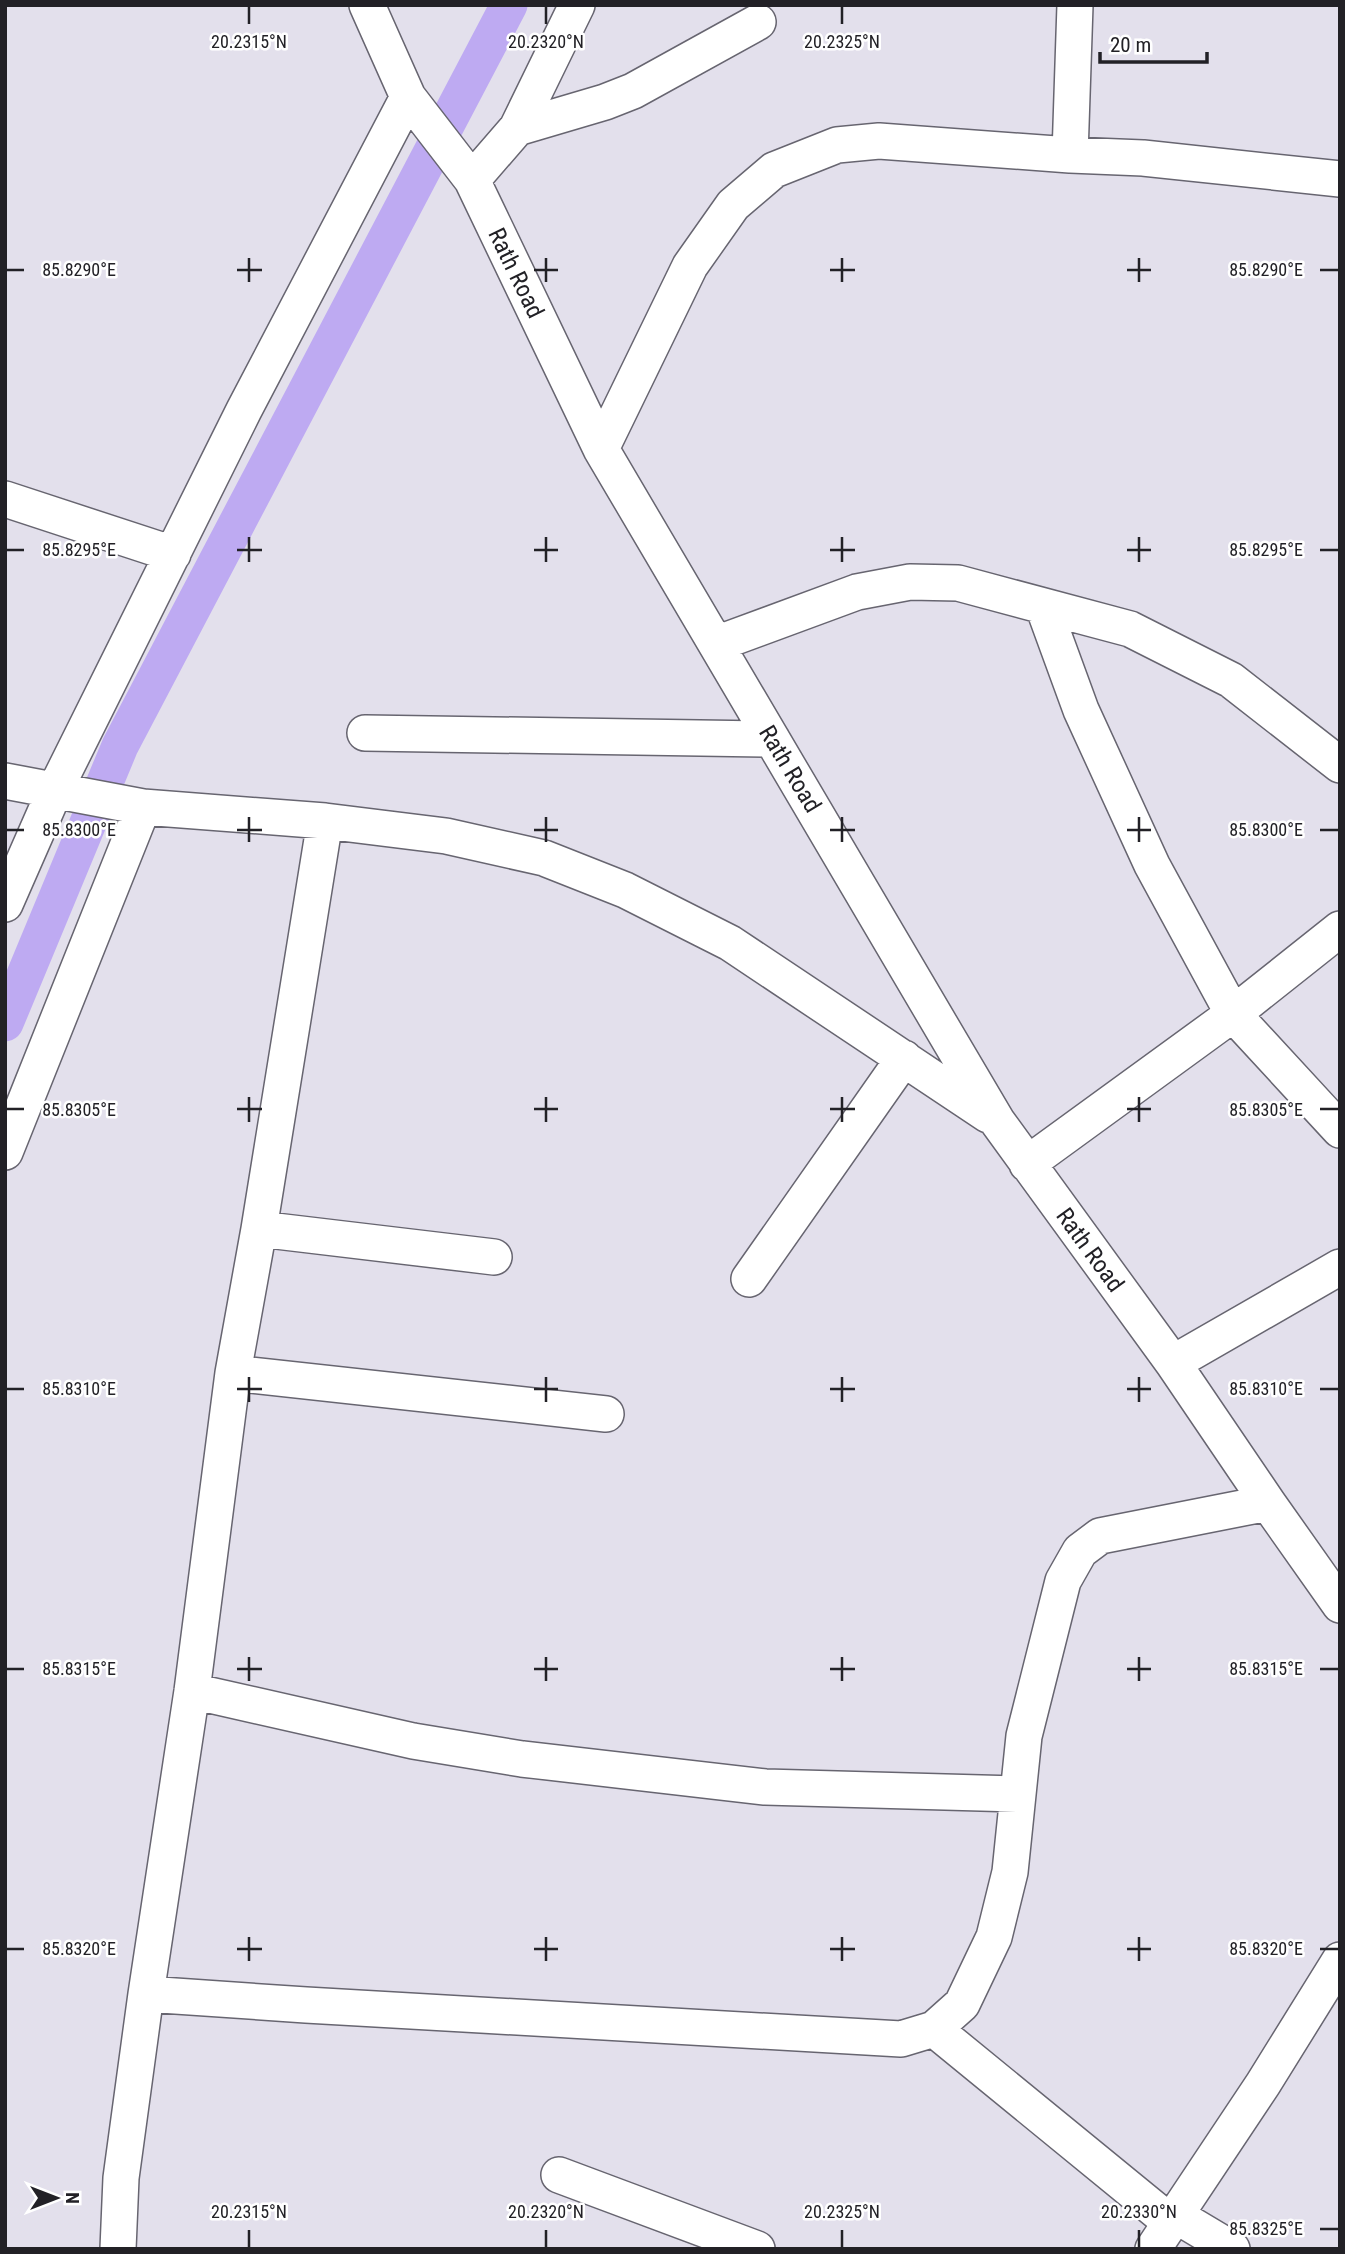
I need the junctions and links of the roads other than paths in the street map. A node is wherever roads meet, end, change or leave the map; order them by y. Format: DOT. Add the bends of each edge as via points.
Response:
graph roads {
  1 [pos="367,5"];
  2 [pos="577,5"];
  3 [pos="1075,5"];
  4 [pos="758,22"];
  5 [pos="415,105"];
  6 [pos="517,128"];
  7 [pos="1070,155"];
  8 [pos="465,171"];
  9 [pos="1340,179"];
  10 [pos="601,449"];
  11 [pos="5,499"];
  12 [pos="173,554"];
  13 [pos="1044,606"];
  14 [pos="716,644"];
  15 [pos="365,733"];
  16 [pos="772,739"];
  17 [pos="1340,765"];
  18 [pos="5,781"];
  19 [pos="64,792"];
  20 [pos="135,806"];
  21 [pos="325,821"];
  22 [pos="5,904"];
  23 [pos="1340,929"];
  24 [pos="1233,1014"];
  25 [pos="904,1058"];
  26 [pos="997,1121"];
  27 [pos="1340,1130"];
  28 [pos="5,1152"];
  29 [pos="1027,1164"];
  30 [pos="259,1229"];
  31 [pos="494,1257"];
  32 [pos="1340,1268"];
  33 [pos="749,1279"];
  34 [pos="1173,1363"];
  35 [pos="233,1373"];
  36 [pos="606,1414"];
  37 [pos="1268,1503"];
  38 [pos="1335,1588"];
  39 [pos="192,1691"];
  40 [pos="1017,1794"];
  41 [pos="1340,1960"];
  42 [pos="146,1994"];
  43 [pos="934,2029"];
  44 [pos="559,2175"];
  45 [pos="1166,2229"];
  46 [pos="118,2249"];
  47 [pos="757,2249"];
  48 [pos="1232,2249"];
  1 -- 5 [label="street, Rath Road"];
  2 -- 6 [label="street"];
  3 -- 7 [label="street"];
  4 -- 6 [label="street" via="632,91"];
  5 -- 8 [label="street, Rath Road"];
  5 -- 12 [label="street" via="244,410"];
  6 -- 8 [label="street"];
  7 -- 9 [label="street"];
  7 -- 10 [label="street" via="879,141 837,145 774,170 733,205 690,266"];
  8 -- 10 [label="street, Rath Road"];
  10 -- 14 [label="street, Rath Road"];
  11 -- 12 [label="street"];
  12 -- 19 [label="street"];
  13 -- 14 [label="street" via="958,583 910,582 857,592"];
  13 -- 17 [label="street" via="1130,629 1231,680"];
  13 -- 24 [label="street" via="1082,710 1152,865"];
  14 -- 16 [label="street, Rath Road"];
  15 -- 16 [label="street"];
  16 -- 26 [label="street, Rath Road"];
  18 -- 19 [label="street"];
  19 -- 20 [label="street"];
  19 -- 22 [label="street"];
  20 -- 21 [label="street"];
  20 -- 28 [label="street"];
  21 -- 25 [label="street" via="446,836 544,858 625,890 730,943"];
  21 -- 30 [label="street"];
  23 -- 24 [label="street"];
  24 -- 27 [label="street"];
  24 -- 29 [label="street"];
  25 -- 26 [label="street"];
  25 -- 33 [label="street"];
  26 -- 29 [label="street, Rath Road"];
  29 -- 34 [label="street, Rath Road"];
  30 -- 31 [label="street"];
  30 -- 35 [label="street"];
  32 -- 34 [label="street"];
  34 -- 37 [label="street, Rath Road"];
  35 -- 36 [label="street"];
  35 -- 39 [label="street"];
  37 -- 38 [label="street, Rath Road"];
  37 -- 40 [label="street" via="1100,1536 1080,1551 1063,1581 1024,1736"];
  39 -- 40 [label="street" via="413,1741 573,1766 765,1787"];
  39 -- 42 [label="street"];
  40 -- 43 [label="street" via="1010,1872 994,1937 962,2004"];
  41 -- 45 [label="street" via="1264,2084"];
  42 -- 43 [label="street" via="901,2039"];
  42 -- 46 [label="street" via="121,2178"];
  43 -- 45 [label="street"];
  44 -- 47 [label="street"];
  45 -- 48 [label="street"];
}
